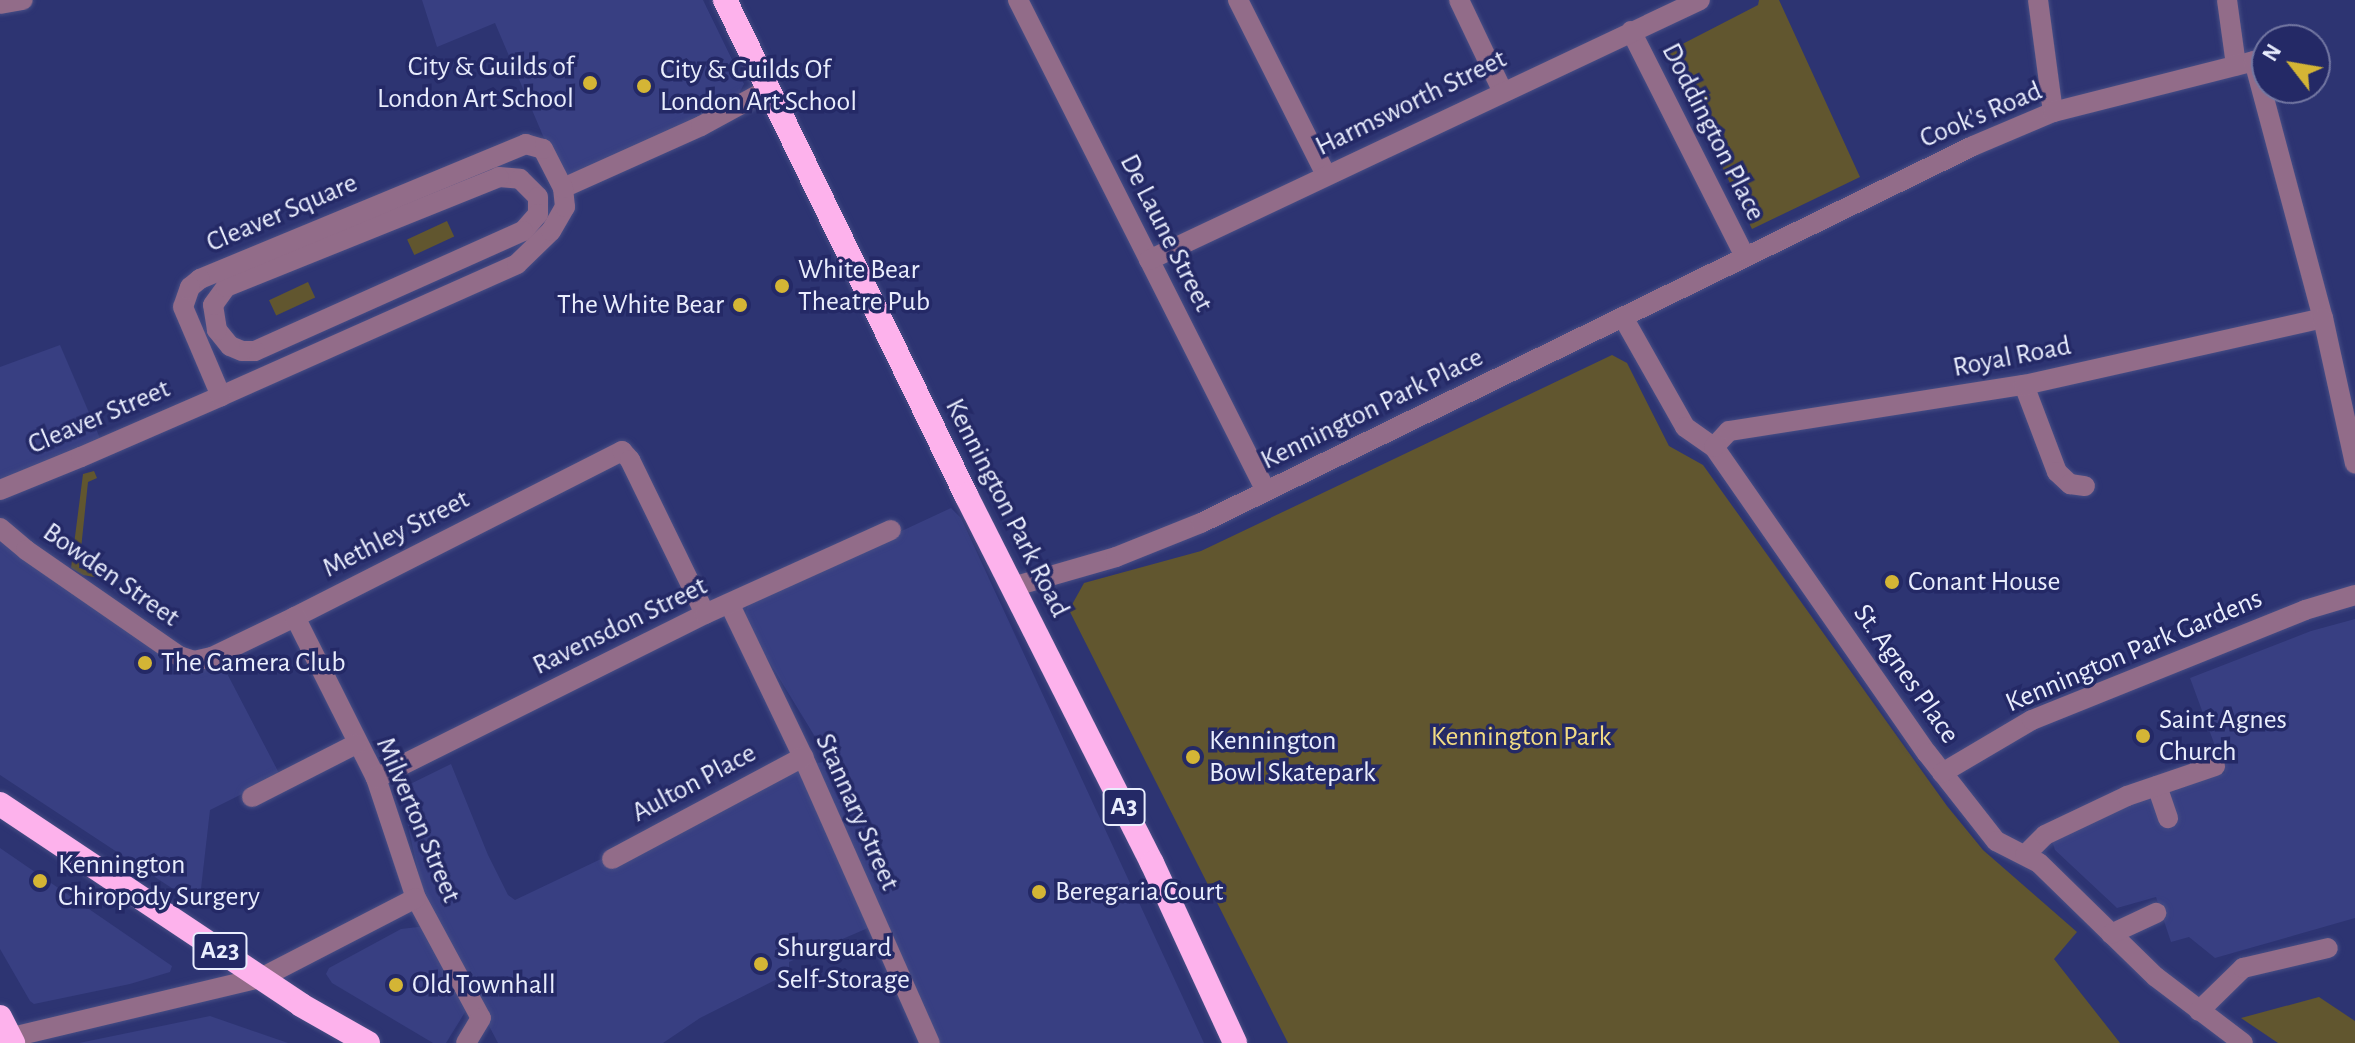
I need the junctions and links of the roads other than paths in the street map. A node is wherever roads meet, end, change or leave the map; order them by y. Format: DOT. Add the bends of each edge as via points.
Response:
graph roads {
  1 [pos="23,0"];
  2 [pos="725,0"];
  3 [pos="1018,0"];
  4 [pos="1238,0"];
  5 [pos="1459,0"];
  6 [pos="1700,0"];
  7 [pos="2038,0"];
  8 [pos="2227,0"];
  9 [pos="0,4"];
  10 [pos="1631,31"];
  11 [pos="2245,63"];
  12 [pos="769,89"];
  13 [pos="1502,90"];
  14 [pos="2053,112"];
  15 [pos="1326,175"];
  16 [pos="499,177"];
  17 [pos="563,188"];
  18 [pos="1745,257"];
  19 [pos="1149,260"];
  20 [pos="2323,318"];
  21 [pos="1624,319"];
  22 [pos="2024,385"];
  23 [pos="221,396"];
  24 [pos="1714,447"];
  25 [pos="2355,464"];
  26 [pos="2085,486"];
  27 [pos="1266,491"];
  28 [pos="2,493"];
  29 [pos="0,528"];
  30 [pos="891,530"];
  31 [pos="1012,587"];
  32 [pos="2355,595"];
  33 [pos="730,605"];
  34 [pos="705,614"];
  35 [pos="295,617"];
  36 [pos="194,661"];
  37 [pos="356,744"];
  38 [pos="803,757"];
  39 [pos="2215,766"];
  40 [pos="1942,773"];
  41 [pos="376,778"];
  42 [pos="2157,786"];
  43 [pos="252,797"];
  44 [pos="0,804"];
  45 [pos="2168,818"];
  46 [pos="2025,855"];
  47 [pos="612,859"];
  48 [pos="416,898"];
  49 [pos="2156,913"];
  50 [pos="2111,934"];
  51 [pos="2328,948"];
  52 [pos="261,978"];
  53 [pos="2199,1011"];
  54 [pos="6,1035"];
  55 [pos="368,1043"];
  56 [pos="466,1043"];
  57 [pos="930,1043"];
  58 [pos="1236,1043"];
  59 [pos="2243,1043"];
  1 -- 9 [label="street"];
  2 -- 12 [label="highway, Kennington Park Road / A3"];
  3 -- 19 [label="street, De Laune Street"];
  4 -- 15 [label="street"];
  5 -- 13 [label="street"];
  6 -- 10 [label="street, Harmsworth Street"];
  7 -- 14 [label="street"];
  8 -- 11 [label="street"];
  10 -- 13 [label="street, Harmsworth Street"];
  10 -- 18 [label="street, Doddington Place"];
  11 -- 14 [label="street, Cook's Road"];
  11 -- 20 [label="street"];
  12 -- 17 [label="street"];
  12 -- 31 [label="highway, Kennington Park Road / A3"];
  13 -- 15 [label="street, Harmsworth Street"];
  14 -- 18 [label="street, Cook's Road"];
  15 -- 19 [label="street, Harmsworth Street"];
  16 -- 16 [label="street, Cleaver Square" via="520,179 538,197 537,218 516,234 255,351 230,346 217,330 213,305 226,287"];
  17 -- 23 [label="street" via="565,207 551,231 517,264"];
  17 -- 23 [label="street, Cleaver Square" via="543,149 526,144 200,279 190,287 183,307"];
  18 -- 21 [label="street, Kennington Park Place"];
  19 -- 27 [label="street, De Laune Street"];
  20 -- 22 [label="street, Royal Road"];
  20 -- 25 [label="street"];
  21 -- 24 [label="street, St. Agnes Place" via="1685,427"];
  21 -- 27 [label="street, Kennington Park Place"];
  22 -- 24 [label="street, Royal Road" via="1729,431"];
  22 -- 26 [label="street" via="2057,472 2070,484"];
  23 -- 28 [label="street, Cleaver Street"];
  24 -- 40 [label="street, St. Agnes Place"];
  27 -- 31 [label="street, Kennington Park Place" via="1164,540"];
  29 -- 36 [label="street, Bowden Street" via="179,656"];
  30 -- 33 [label="street, Ravensdon Street"];
  31 -- 58 [label="highway, Kennington Park Road / A3"];
  32 -- 40 [label="street, Kennington Park Gardens" via="2305,610 2032,720"];
  33 -- 34 [label="street, Ravensdon Street"];
  33 -- 38 [label="street, Stannary Street"];
  34 -- 35 [label="street, Methley Street" via="622,451"];
  34 -- 41 [label="street, Ravensdon Street"];
  35 -- 36 [label="street, Methley Street"];
  35 -- 37 [label="street, Milverton Street"];
  37 -- 41 [label="street, Milverton Street"];
  37 -- 43 [label="street"];
  38 -- 47 [label="street, Aulton Place"];
  38 -- 57 [label="street, Stannary Street"];
  39 -- 42 [label="street"];
  40 -- 46 [label="street, St. Agnes Place" via="1996,841"];
  41 -- 48 [label="street, Milverton Street"];
  42 -- 45 [label="street"];
  42 -- 46 [label="street" via="2045,835"];
  44 -- 52 [label="highway, A23"];
  46 -- 50 [label="street, St. Agnes Place"];
  48 -- 52 [label="street"];
  48 -- 56 [label="street, Milverton Street" via="481,1018"];
  49 -- 50 [label="street"];
  50 -- 53 [label="street, St. Agnes Place"];
  51 -- 53 [label="street" via="2243,968"];
  52 -- 54 [label="street"];
  52 -- 55 [label="highway, A23"];
  53 -- 59 [label="street, St. Agnes Place"];
}
